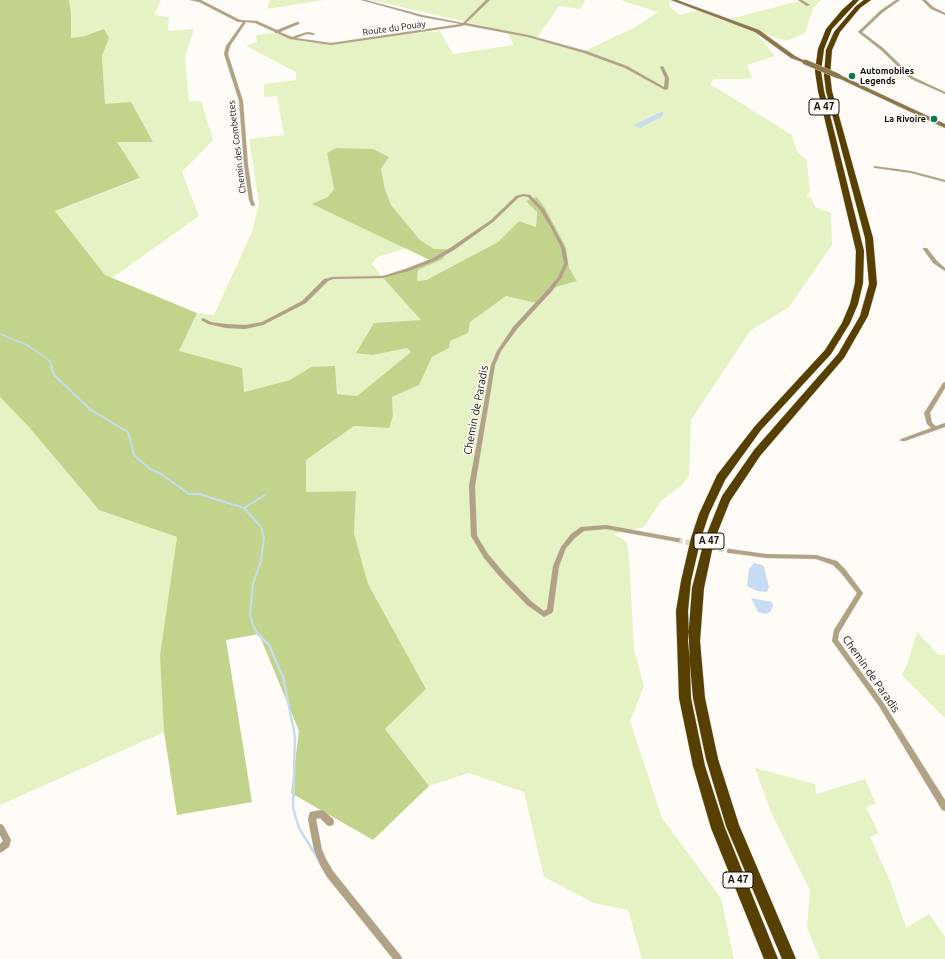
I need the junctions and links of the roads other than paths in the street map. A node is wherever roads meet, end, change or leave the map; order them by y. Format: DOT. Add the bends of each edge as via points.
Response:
graph roads {
  1 [pos="192,0"];
  2 [pos="364,0"];
  3 [pos="488,0"];
  4 [pos="673,0"];
  5 [pos="800,0"];
  6 [pos="856,0"];
  7 [pos="868,0"];
  8 [pos="898,0"];
  9 [pos="924,0"];
  10 [pos="808,5"];
  11 [pos="945,14"];
  12 [pos="245,22"];
  13 [pos="298,23"];
  14 [pos="464,24"];
  15 [pos="276,32"];
  16 [pos="313,34"];
  17 [pos="293,38"];
  18 [pos="662,67"];
  19 [pos="945,93"];
  20 [pos="945,126"];
  21 [pos="875,167"];
  22 [pos="945,181"];
  23 [pos="254,205"];
  24 [pos="925,249"];
  25 [pos="945,270"];
  26 [pos="203,320"];
  27 [pos="945,384"];
  28 [pos="945,425"];
  29 [pos="934,429"];
  30 [pos="902,440"];
  31 [pos="677,540"];
  32 [pos="730,551"];
  33 [pos="945,807"];
  34 [pos="330,822"];
  35 [pos="0,828"];
  36 [pos="0,849"];
  37 [pos="398,959"];
  38 [pos="771,959"];
  39 [pos="789,959"];
  1 -- 12 [label="street, Route du Pouay" via="200,1"];
  2 -- 14 [label="street" via="394,10"];
  3 -- 14 [label="street"];
  4 -- 20 [label="main road, bridge" via="756,31 804,62"];
  5 -- 10 [label="street"];
  6 -- 38 [label="highway, A 47" via="829,29 821,49 818,71 822,97 860,251 860,283 846,323 828,352 758,428 721,478 696,538 682,611 685,698 699,766 718,828"];
  7 -- 39 [label="highway, A 47" via="858,7 837,32 829,50 827,75 868,238 873,284 864,316 842,356 757,453 726,499 709,541 698,588 694,642 699,698 712,759 733,826"];
  8 -- 19 [label="street" via="860,32 912,78"];
  9 -- 11 [label="street" via="932,8"];
  12 -- 15 [label="street, Route du Pouay" via="256,22"];
  12 -- 23 [label="street, Chemin des Combettes" via="228,46 226,54 241,101 246,165"];
  13 -- 15 [label="street"];
  14 -- 17 [label="street, Route du Pouay" via="338,44 315,43"];
  14 -- 18 [label="street" via="528,36 590,53 626,67 666,89 667,78"];
  15 -- 17 [label="street, Route du Pouay"];
  16 -- 17 [label="street" via="307,32"];
  21 -- 22 [label="street" via="911,172"];
  24 -- 25 [label="street"];
  26 -- 31 [label="street, Chemin de Paradis" via="226,326 245,327 263,323 304,302 326,280 383,277 407,270 452,249 492,221 517,197 529,196 542,209 553,228 563,248 566,264 550,290 515,328 493,365 472,486 474,536 502,575 528,603 544,614 550,611 556,566 564,547 573,536 584,529 606,527"];
  27 -- 29 [label="street" via="927,413"];
  28 -- 29 [label="street"];
  29 -- 30 [label="street"];
  32 -- 33 [label="street, Chemin de Paradis" via="766,556 816,557 835,563 843,571 860,593 836,632 835,641 881,704"];
  34 -- 37 [label="street" via="320,814 312,818 316,844 323,862"];
  35 -- 36 [label="street" via="7,840"];
}
